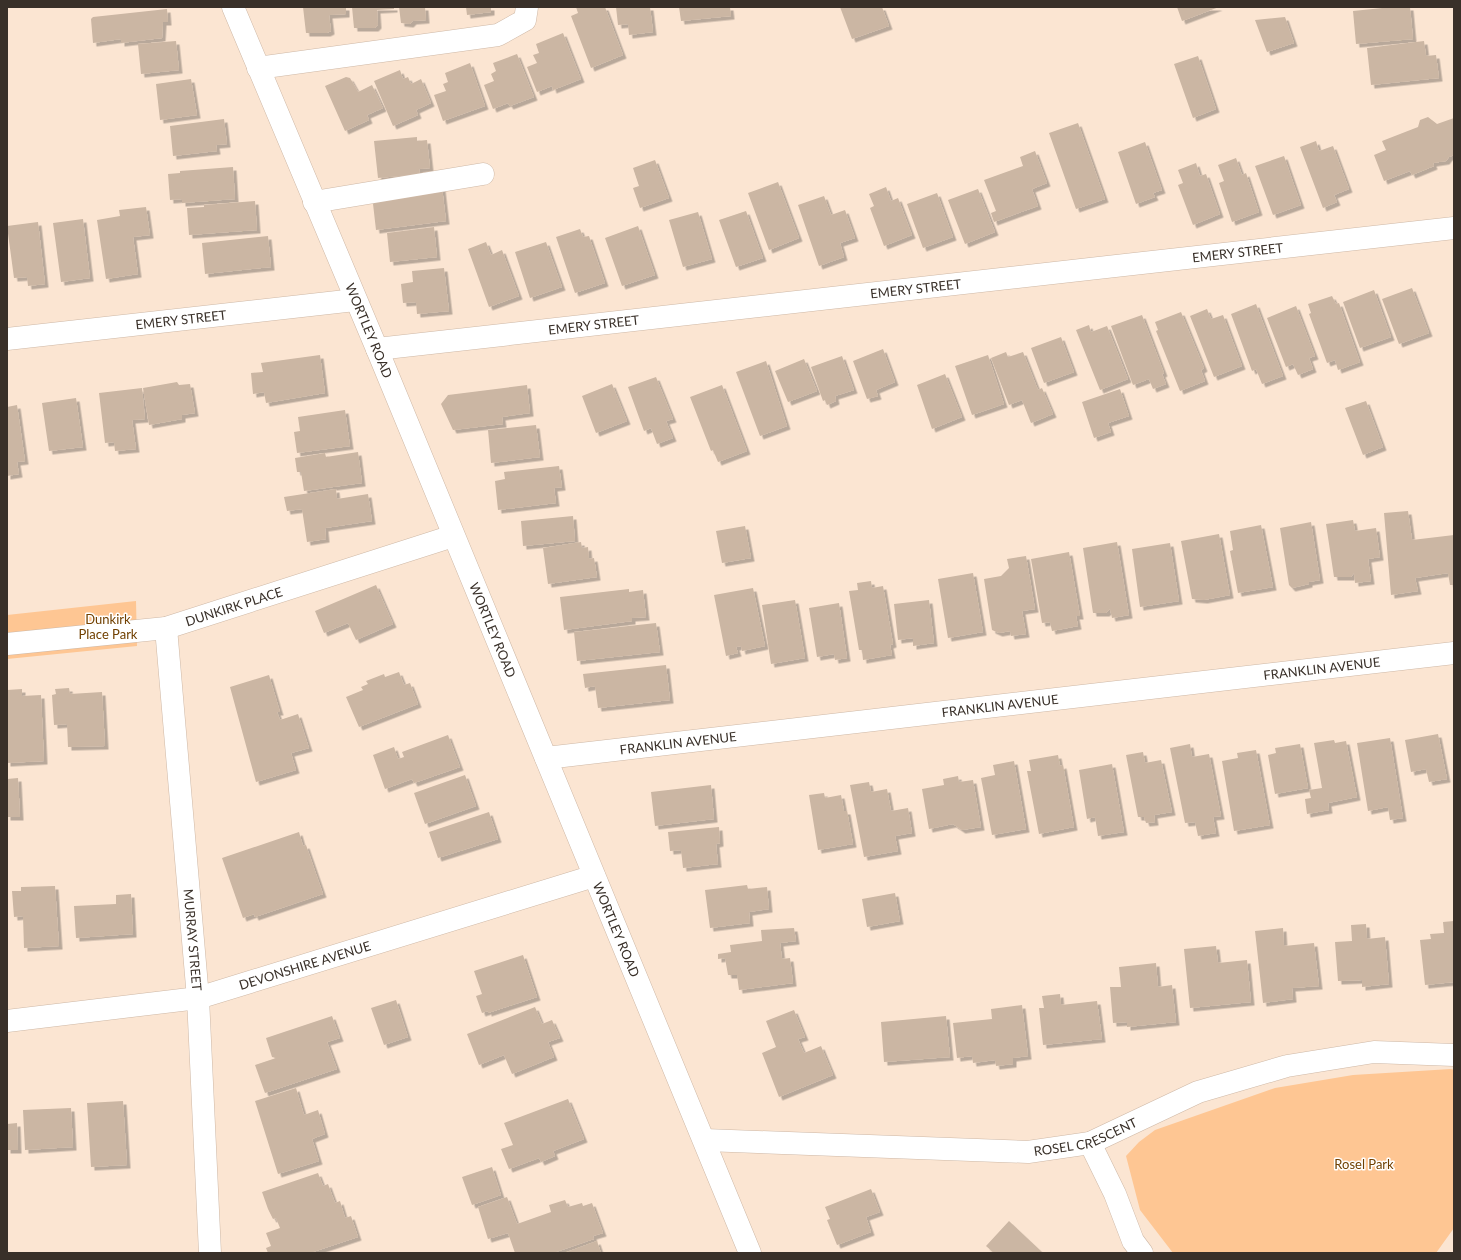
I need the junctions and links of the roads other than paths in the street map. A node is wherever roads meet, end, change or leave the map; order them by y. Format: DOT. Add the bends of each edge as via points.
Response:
graph roads {
  1 [pos="233,7"];
  2 [pos="527,7"];
  3 [pos="258,68"];
  4 [pos="483,174"];
  5 [pos="314,202"];
  6 [pos="1454,228"];
  7 [pos="355,300"];
  8 [pos="7,340"];
  9 [pos="376,349"];
  10 [pos="453,536"];
  11 [pos="166,628"];
  12 [pos="7,644"];
  13 [pos="1454,653"];
  14 [pos="546,758"];
  15 [pos="594,876"];
  16 [pos="198,998"];
  17 [pos="7,1021"];
  18 [pos="1454,1056"];
  19 [pos="705,1140"];
  20 [pos="1090,1143"];
  21 [pos="210,1253"];
  22 [pos="750,1253"];
  23 [pos="1142,1253"];
  1 -- 3 [label="street, WORTLEY ROAD"];
  2 -- 3 [label="street" via="525,20 498,35"];
  3 -- 5 [label="street, WORTLEY ROAD"];
  4 -- 5 [label="street"];
  5 -- 7 [label="street, WORTLEY ROAD"];
  6 -- 9 [label="street, EMERY STREET"];
  7 -- 8 [label="street, EMERY STREET"];
  7 -- 9 [label="street, WORTLEY ROAD"];
  9 -- 10 [label="street, WORTLEY ROAD"];
  10 -- 11 [label="street, DUNKIRK PLACE"];
  10 -- 14 [label="street, WORTLEY ROAD"];
  11 -- 12 [label="street, DUNKIRK PLACE"];
  11 -- 16 [label="street, MURRAY STREET"];
  13 -- 14 [label="street, FRANKLIN AVENUE"];
  14 -- 15 [label="street, WORTLEY ROAD"];
  15 -- 16 [label="street, DEVONSHIRE AVENUE"];
  15 -- 19 [label="street, WORTLEY ROAD"];
  16 -- 17 [label="street, DEVONSHIRE AVENUE"];
  16 -- 21 [label="street, MURRAY STREET"];
  18 -- 20 [label="street, ROSEL CRESCENT" via="1374,1052 1287,1066 1198,1092"];
  19 -- 20 [label="street, ROSEL CRESCENT" via="1028,1152"];
  19 -- 22 [label="street, WORTLEY ROAD"];
  20 -- 23 [label="street" via="1115,1194 1133,1241"];
}
